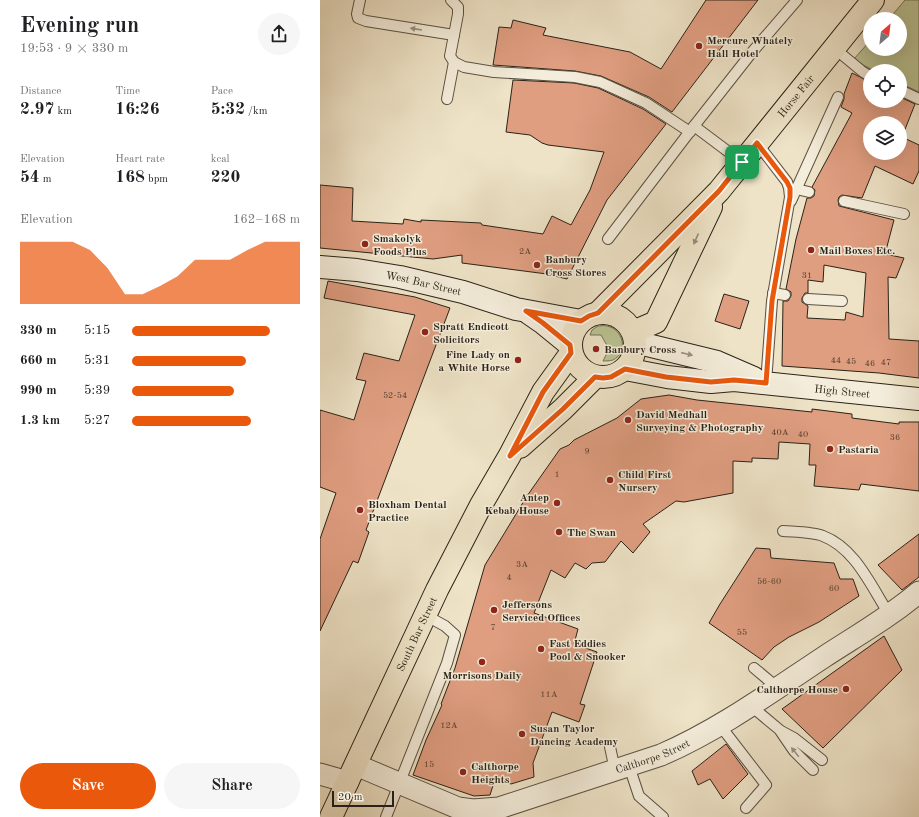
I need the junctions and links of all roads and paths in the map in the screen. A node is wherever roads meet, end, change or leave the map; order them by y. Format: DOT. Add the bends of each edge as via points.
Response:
graph roads {
  1 [pos="360,0"];
  2 [pos="451,0"];
  3 [pos="797,0"];
  4 [pos="872,0"];
  5 [pos="454,35"];
  6 [pos="834,48"];
  7 [pos="454,62"];
  8 [pos="863,72"];
  9 [pos="907,93"];
  10 [pos="838,97"];
  11 [pos="447,99"];
  12 [pos="919,99"];
  13 [pos="692,129"];
  14 [pos="757,143"];
  15 [pos="742,162"];
  16 [pos="796,189"];
  17 [pos="719,191"];
  18 [pos="809,192"];
  19 [pos="844,201"];
  20 [pos="788,207"];
  21 [pos="904,214"];
  22 [pos="608,239"];
  23 [pos="320,267"];
  24 [pos="773,293"];
  25 [pos="785,295"];
  26 [pos="808,300"];
  27 [pos="842,301"];
  28 [pos="526,311"];
  29 [pos="589,317"];
  30 [pos="634,337"];
  31 [pos="571,349"];
  32 [pos="625,369"];
  33 [pos="595,377"];
  34 [pos="766,383"];
  35 [pos="919,399"];
  36 [pos="510,456"];
  37 [pos="783,531"];
  38 [pos="919,592"];
  39 [pos="889,614"];
  40 [pos="425,615"];
  41 [pos="754,668"];
  42 [pos="778,688"];
  43 [pos="751,706"];
  44 [pos="719,724"];
  45 [pos="781,731"];
  46 [pos="610,747"];
  47 [pos="822,760"];
  48 [pos="622,768"];
  49 [pos="813,770"];
  50 [pos="320,774"];
  51 [pos="352,774"];
  52 [pos="398,784"];
  53 [pos="746,808"];
  54 [pos="509,811"];
  55 [pos="474,814"];
  56 [pos="331,817"];
  57 [pos="386,817"];
  58 [pos="663,817"];
  5 -- 1 [label="lane, one-way" via="366,21 358,18"];
  2 -- 5 [label="lane" via="458,7"];
  3 -- 13 [label="lane"];
  4 -- 6 [label="main road, Horse Fair"];
  5 -- 7 [label="lane" via="450,56"];
  6 -- 8 [label="lane"];
  6 -- 14 [label="main road, Horse Fair"];
  7 -- 11 [label="lane"];
  7 -- 13 [label="lane" via="464,67 494,72 589,79 613,87"];
  9 -- 12 [label="lane"];
  10 -- 16 [label="lane"];
  13 -- 15 [label="lane"];
  13 -- 22 [label="lane"];
  14 -- 15 [label="main road, Horse Fair"];
  14 -- 20 [label="lane" via="790,188"];
  15 -- 17 [label="main road, Horse Fair"];
  16 -- 18 [label="lane"];
  16 -- 20 [label="lane"];
  17 -- 29 [label="main road, Horse Fair"];
  17 -- 30 [label="main road, Horse Fair, one-way" via="656,322"];
  19 -- 21 [label="lane"];
  20 -- 24 [label="lane"];
  23 -- 28 [label="street, West Bar Street" via="357,270 435,285"];
  24 -- 25 [label="lane"];
  24 -- 34 [label="lane"];
  26 -- 27 [label="lane"];
  28 -- 29 [label="street"];
  28 -- 31 [label="street"];
  29 -- 30 [label="main road" via="606,313 614,315 628,325"];
  29 -- 31 [label="main road" via="575,328"];
  30 -- 32 [label="main road" via="635,352"];
  30 -- 34 [label="street, High Street, one-way" via="717,362"];
  31 -- 33 [label="main road" via="574,361 580,368"];
  31 -- 36 [label="main road" via="543,392"];
  32 -- 33 [label="main road" via="611,377"];
  32 -- 34 [label="street, High Street" via="711,382 734,380"];
  33 -- 36 [label="main road"];
  34 -- 35 [label="street, High Street"];
  36 -- 40 [label="main road, South Bar Street" via="481,505"];
  37 -- 39 [label="lane" via="822,535 846,550"];
  38 -- 39 [label="street, Calthorpe Street"];
  39 -- 42 [label="street, Calthorpe Street"];
  40 -- 51 [label="main road, South Bar Street"];
  40 -- 52 [label="lane" via="455,635 447,663"];
  41 -- 42 [label="lane"];
  42 -- 43 [label="street, Calthorpe Street"];
  43 -- 44 [label="street, Calthorpe Street"];
  43 -- 45 [label="lane"];
  44 -- 48 [label="street, Calthorpe Street" via="680,747"];
  44 -- 53 [label="lane" via="766,785"];
  45 -- 47 [label="lane"];
  49 -- 45 [label="lane, one-way" via="794,751"];
  46 -- 48 [label="lane"];
  48 -- 54 [label="street, Calthorpe Street"];
  48 -- 58 [label="lane" via="639,796"];
  50 -- 51 [label="street, Calthorpe Street"];
  51 -- 52 [label="street, Calthorpe Street"];
  51 -- 56 [label="main road, South Bar Street"];
  52 -- 55 [label="street, Calthorpe Street"];
  52 -- 57 [label="lane"];
  54 -- 55 [label="street, Calthorpe Street" via="487,810"];
}
